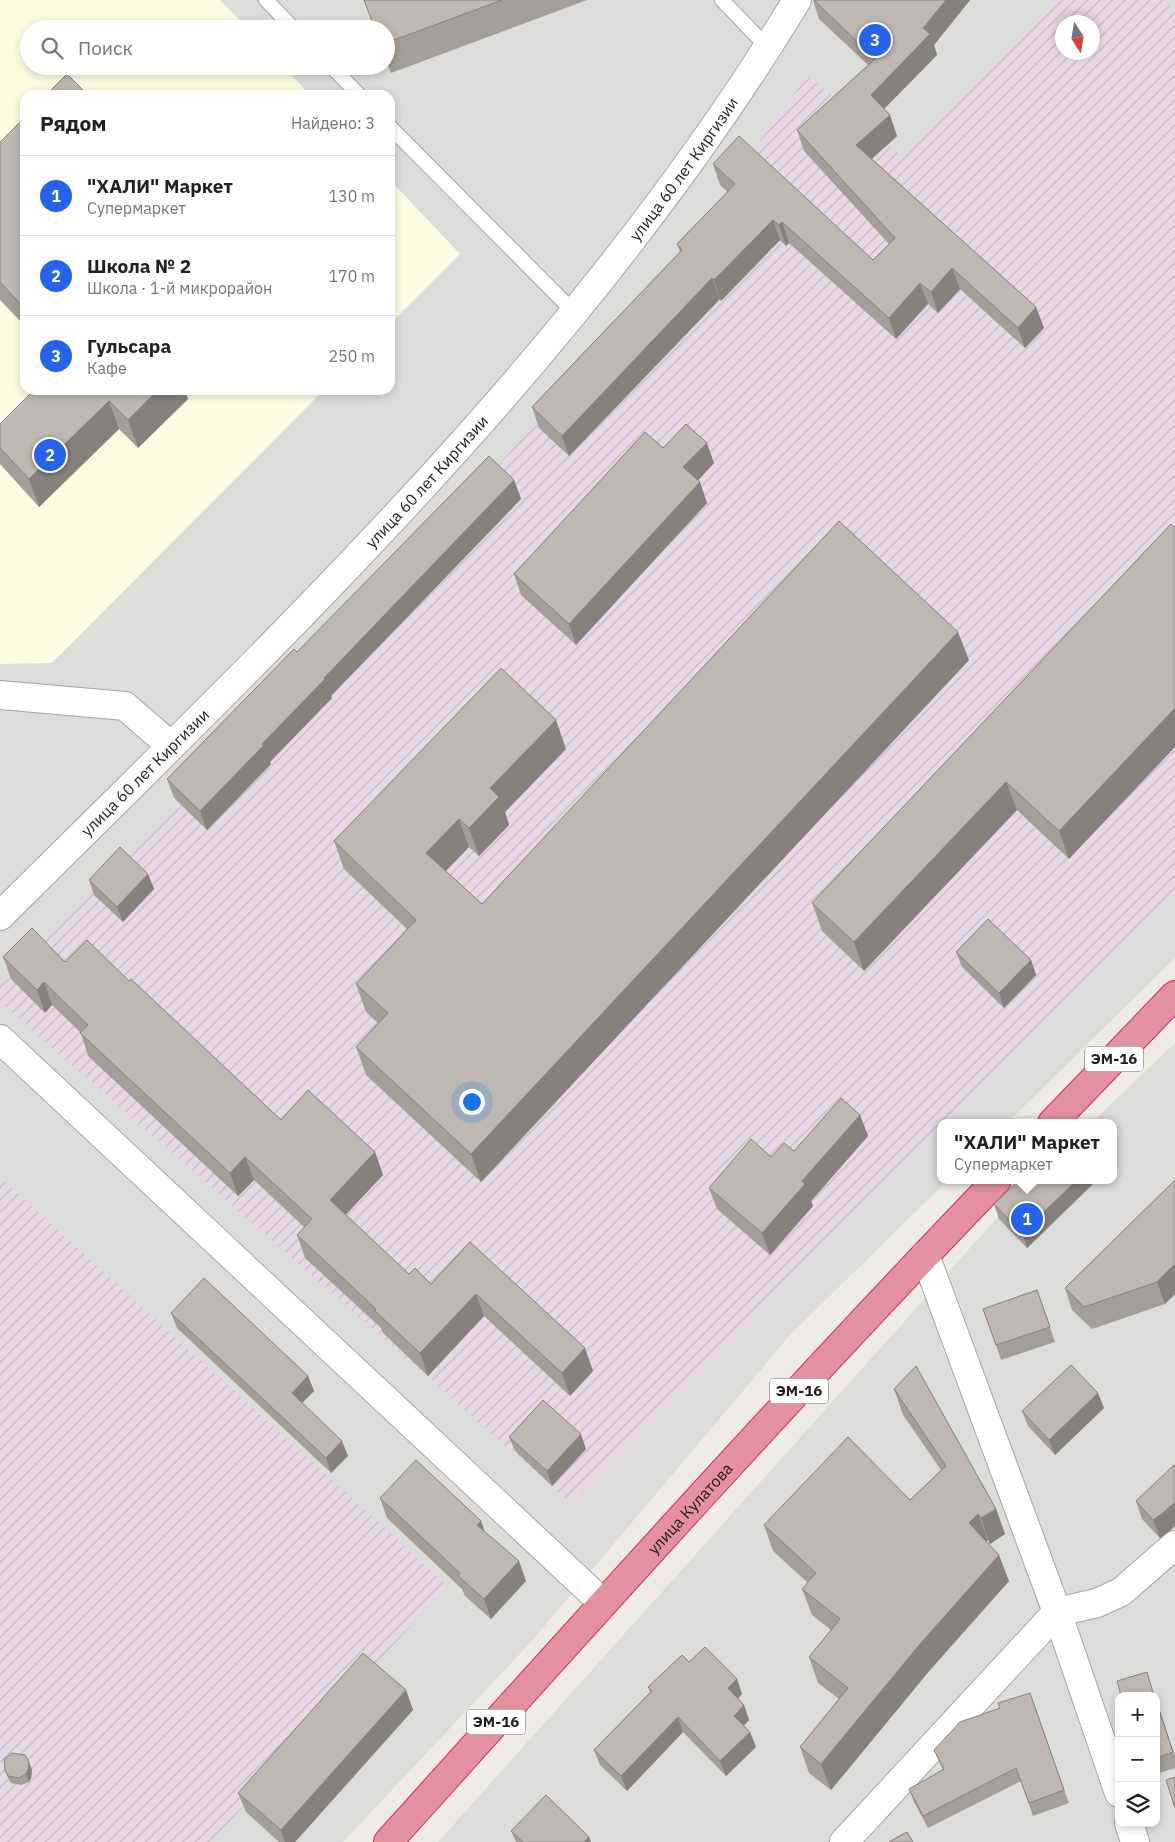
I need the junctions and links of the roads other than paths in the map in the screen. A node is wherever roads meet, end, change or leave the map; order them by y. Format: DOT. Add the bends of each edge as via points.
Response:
graph roads {
  1 [pos="266,0"];
  2 [pos="722,0"];
  3 [pos="797,0"];
  4 [pos="285,20"];
  5 [pos="768,48"];
  6 [pos="340,75"];
  7 [pos="354,90"];
  8 [pos="395,132"];
  9 [pos="575,313"];
  10 [pos="0,695"];
  11 [pos="171,746"];
  12 [pos="0,916"];
  13 [pos="1175,995"];
  14 [pos="0,1039"];
  15 [pos="1056,1119"];
  16 [pos="993,1184"];
  17 [pos="925,1255"];
  18 [pos="1175,1545"];
  19 [pos="604,1603"];
  20 [pos="1058,1612"];
  21 [pos="1115,1782"];
  22 [pos="1130,1827"];
  23 [pos="388,1842"];
  24 [pos="844,1842"];
  25 [pos="1136,1842"];
  1 -- 4 [label="lane"];
  2 -- 5 [label="lane"];
  3 -- 5 [label="street, улица 60 лет Киргизии"];
  5 -- 9 [label="street, улица 60 лет Киргизии" via="665,194"];
  6 -- 7 [label="lane"];
  8 -- 9 [label="lane"];
  9 -- 11 [label="street, улица 60 лет Киргизии" via="468,439"];
  10 -- 11 [label="street" via="124,706"];
  11 -- 12 [label="street, улица 60 лет Киргизии"];
  13 -- 15 [label="highway, ЭМ-16"];
  14 -- 19 [label="street"];
  16 -- 17 [label="highway, улица Кулатова / ЭМ-16"];
  17 -- 19 [label="highway, улица Кулатова / ЭМ-16"];
  17 -- 20 [label="street"];
  18 -- 20 [label="street" via="1121,1592 1097,1603"];
  19 -- 23 [label="highway, улица Кулатова / ЭМ-16"];
  20 -- 21 [label="street"];
  20 -- 24 [label="street"];
  22 -- 25 [label="street"];
}
